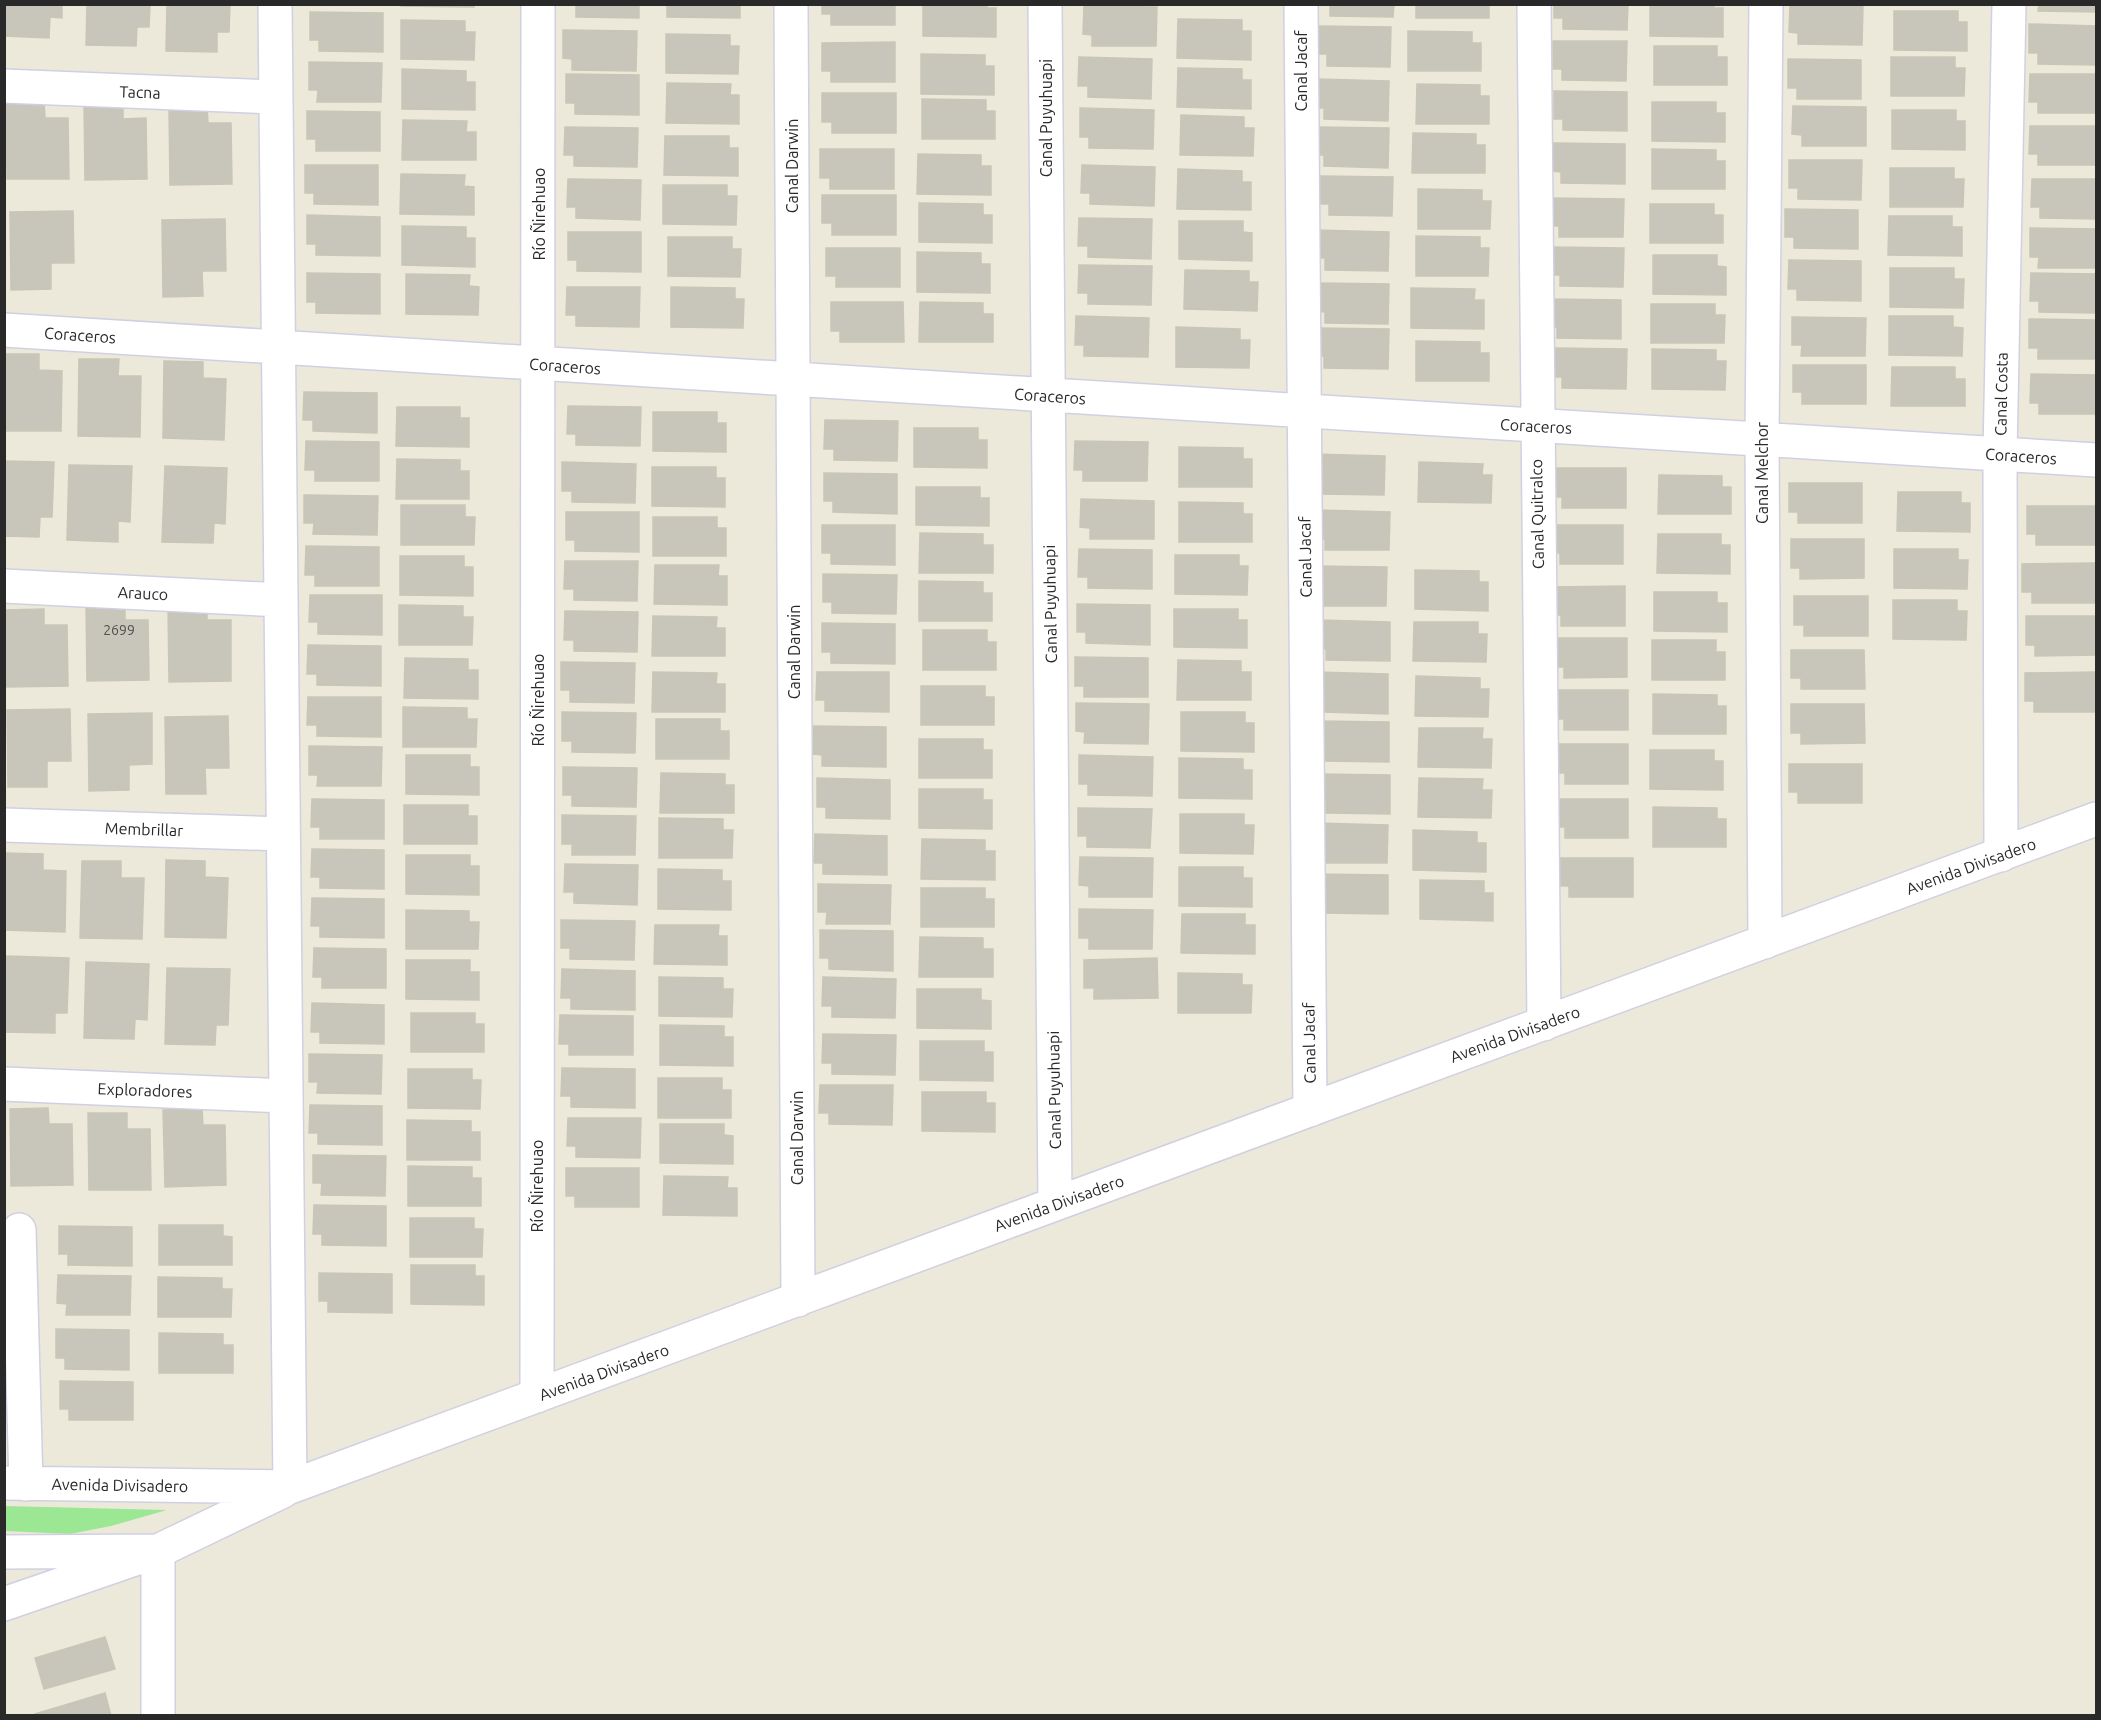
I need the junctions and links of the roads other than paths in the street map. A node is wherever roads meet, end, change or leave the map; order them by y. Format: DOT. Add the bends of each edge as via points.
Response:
graph roads {
  1 [pos="274,4"];
  2 [pos="538,4"];
  3 [pos="791,4"];
  4 [pos="1046,4"];
  5 [pos="1301,4"];
  6 [pos="1534,4"];
  7 [pos="1766,4"];
  8 [pos="2009,4"];
  9 [pos="4,86"];
  10 [pos="276,97"];
  11 [pos="4,330"];
  12 [pos="278,348"];
  13 [pos="539,364"];
  14 [pos="793,380"];
  15 [pos="1048,396"];
  16 [pos="1303,412"];
  17 [pos="1536,426"];
  18 [pos="1762,440"];
  19 [pos="2000,454"];
  20 [pos="2097,460"];
  21 [pos="4,586"];
  22 [pos="281,600"];
  23 [pos="2097,819"];
  24 [pos="4,825"];
  25 [pos="283,834"];
  26 [pos="2001,855"];
  27 [pos="1765,942"];
  28 [pos="1544,1024"];
  29 [pos="4,1084"];
  30 [pos="286,1096"];
  31 [pos="1310,1110"];
  32 [pos="1055,1204"];
  33 [pos="19,1230"];
  34 [pos="798,1300"];
  35 [pos="537,1396"];
  36 [pos="15,1483"];
  37 [pos="290,1487"];
  38 [pos="158,1551"];
  39 [pos="4,1552"];
  40 [pos="4,1604"];
  41 [pos="158,1716"];
  1 -- 10 [label="street"];
  2 -- 13 [label="street, Río Ñirehuao"];
  3 -- 14 [label="street, Canal Darwin"];
  4 -- 15 [label="street, Canal Puyuhuapi"];
  5 -- 16 [label="street, Canal Jacaf"];
  6 -- 17 [label="street, Canal Quitralco"];
  7 -- 18 [label="street, Canal Melchor"];
  8 -- 19 [label="street, Canal Costa"];
  9 -- 10 [label="street, Tacna"];
  10 -- 12 [label="street"];
  11 -- 12 [label="street, Coraceros"];
  12 -- 13 [label="street, Coraceros"];
  12 -- 22 [label="street"];
  13 -- 14 [label="street, Coraceros"];
  13 -- 35 [label="street, Río Ñirehuao"];
  14 -- 15 [label="street, Coraceros"];
  14 -- 34 [label="street, Canal Darwin"];
  15 -- 16 [label="street, Coraceros"];
  15 -- 32 [label="street, Canal Puyuhuapi"];
  16 -- 17 [label="street, Coraceros"];
  16 -- 31 [label="street, Canal Jacaf"];
  17 -- 18 [label="street, Coraceros"];
  17 -- 28 [label="street, Canal Quitralco"];
  18 -- 19 [label="street, Coraceros"];
  18 -- 27 [label="street, Canal Melchor"];
  19 -- 20 [label="street, Coraceros"];
  19 -- 26 [label="street, Canal Costa"];
  21 -- 22 [label="street, Arauco"];
  22 -- 25 [label="street"];
  23 -- 26 [label="street, Avenida Divisadero"];
  24 -- 25 [label="street, Membrillar"];
  25 -- 30 [label="street"];
  26 -- 27 [label="street, Avenida Divisadero"];
  27 -- 28 [label="street, Avenida Divisadero"];
  28 -- 31 [label="street, Avenida Divisadero"];
  29 -- 30 [label="street, Exploradores"];
  30 -- 37 [label="street"];
  31 -- 32 [label="street, Avenida Divisadero"];
  32 -- 34 [label="street, Avenida Divisadero"];
  33 -- 36 [label="street"];
  34 -- 35 [label="street, Avenida Divisadero"];
  35 -- 37 [label="street, Avenida Divisadero"];
  36 -- 37 [label="street, Avenida Divisadero"];
  37 -- 38 [label="street"];
  38 -- 39 [label="street"];
  38 -- 40 [label="street"];
  38 -- 41 [label="street"];
}
